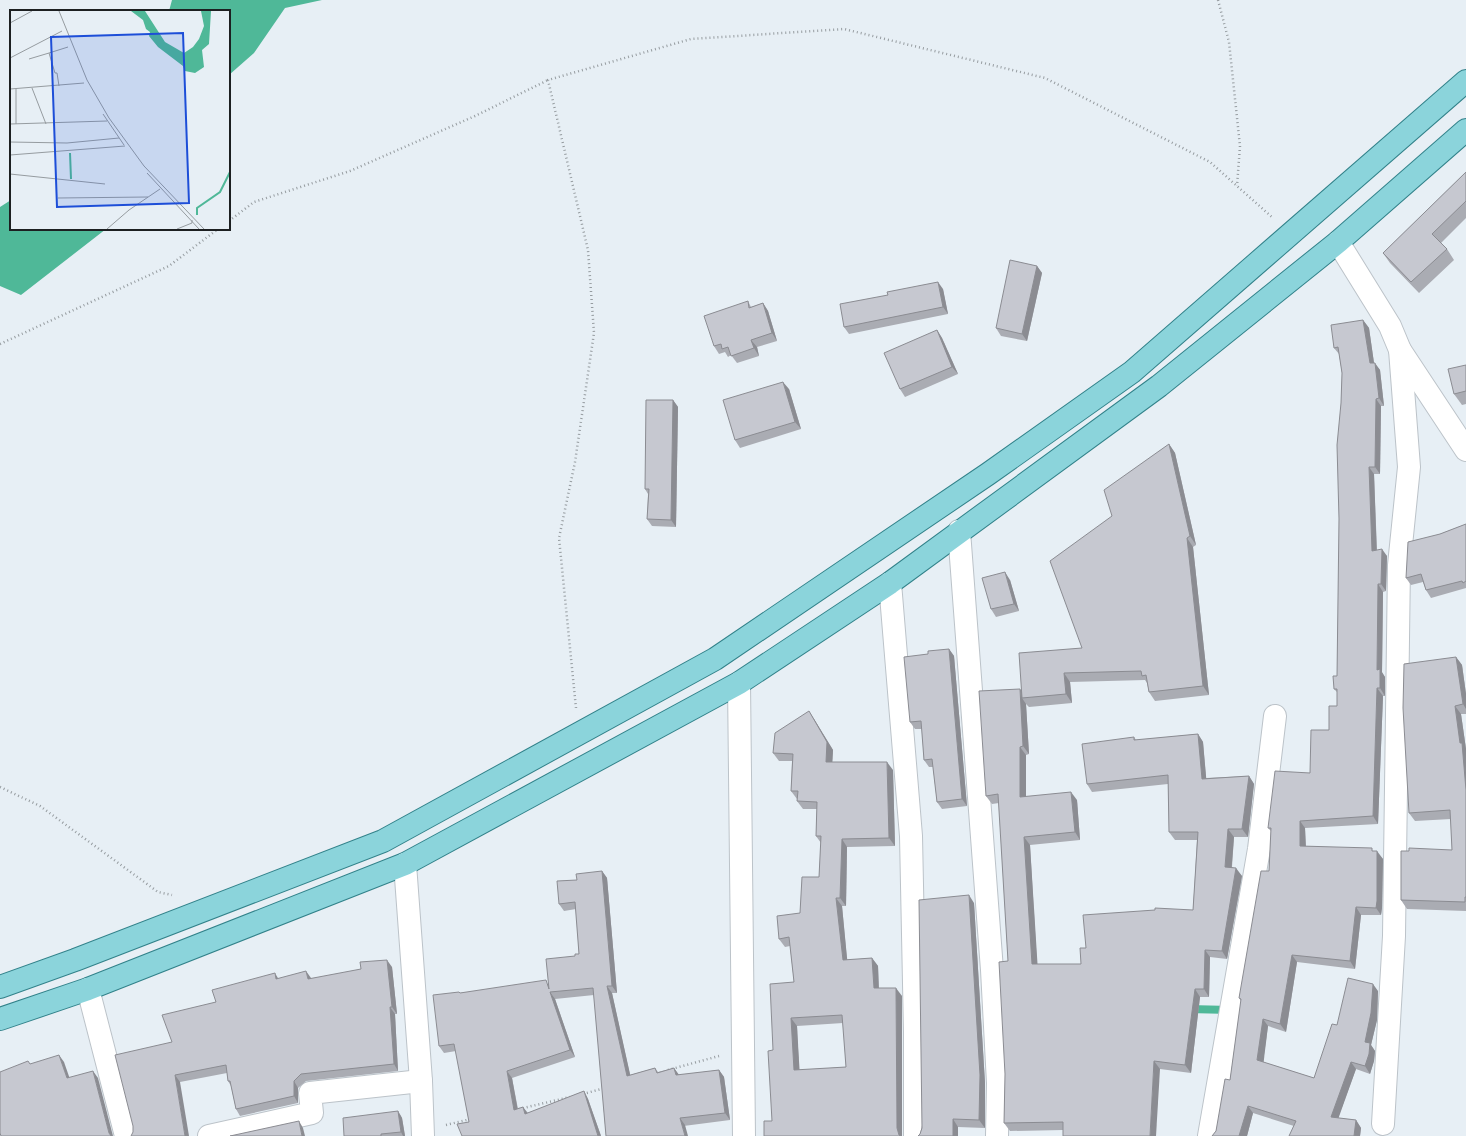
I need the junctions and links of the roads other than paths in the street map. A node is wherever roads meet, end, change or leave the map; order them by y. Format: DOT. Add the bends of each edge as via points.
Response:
graph roads {
  1 [pos="1466,81"];
  2 [pos="1466,130"];
  3 [pos="1338,242"];
  4 [pos="1400,350"];
  5 [pos="1466,450"];
  6 [pos="959,531"];
  7 [pos="890,583"];
  8 [pos="739,684"];
  9 [pos="1274,716"];
  10 [pos="405,864"];
  11 [pos="0,987"];
  12 [pos="88,989"];
  13 [pos="0,1019"];
  14 [pos="421,1082"];
  15 [pos="1383,1124"];
  16 [pos="423,1133"];
  17 [pos="126,1136"];
  18 [pos="209,1136"];
  19 [pos="744,1136"];
  20 [pos="915,1136"];
  21 [pos="997,1136"];
  22 [pos="1209,1136"];
  1 -- 11 [label="main road" via="1132,372 988,474 716,659 383,841"];
  2 -- 3 [label="main road"];
  3 -- 4 [label="street" via="1390,326"];
  3 -- 6 [label="main road" via="1159,386 1019,490"];
  4 -- 5 [label="street"];
  4 -- 15 [label="street" via="1409,467 1399,565 1394,936"];
  6 -- 7 [label="main road"];
  6 -- 21 [label="street" via="992,970 998,1083"];
  7 -- 8 [label="main road"];
  7 -- 20 [label="street" via="911,836"];
  8 -- 10 [label="main road"];
  8 -- 19 [label="street"];
  9 -- 22 [label="street" via="1259,850"];
  10 -- 12 [label="main road"];
  10 -- 14 [label="street"];
  12 -- 13 [label="main road"];
  12 -- 17 [label="street"];
  14 -- 16 [label="street"];
  14 -- 18 [label="street" via="310,1093 312,1113"];
}
